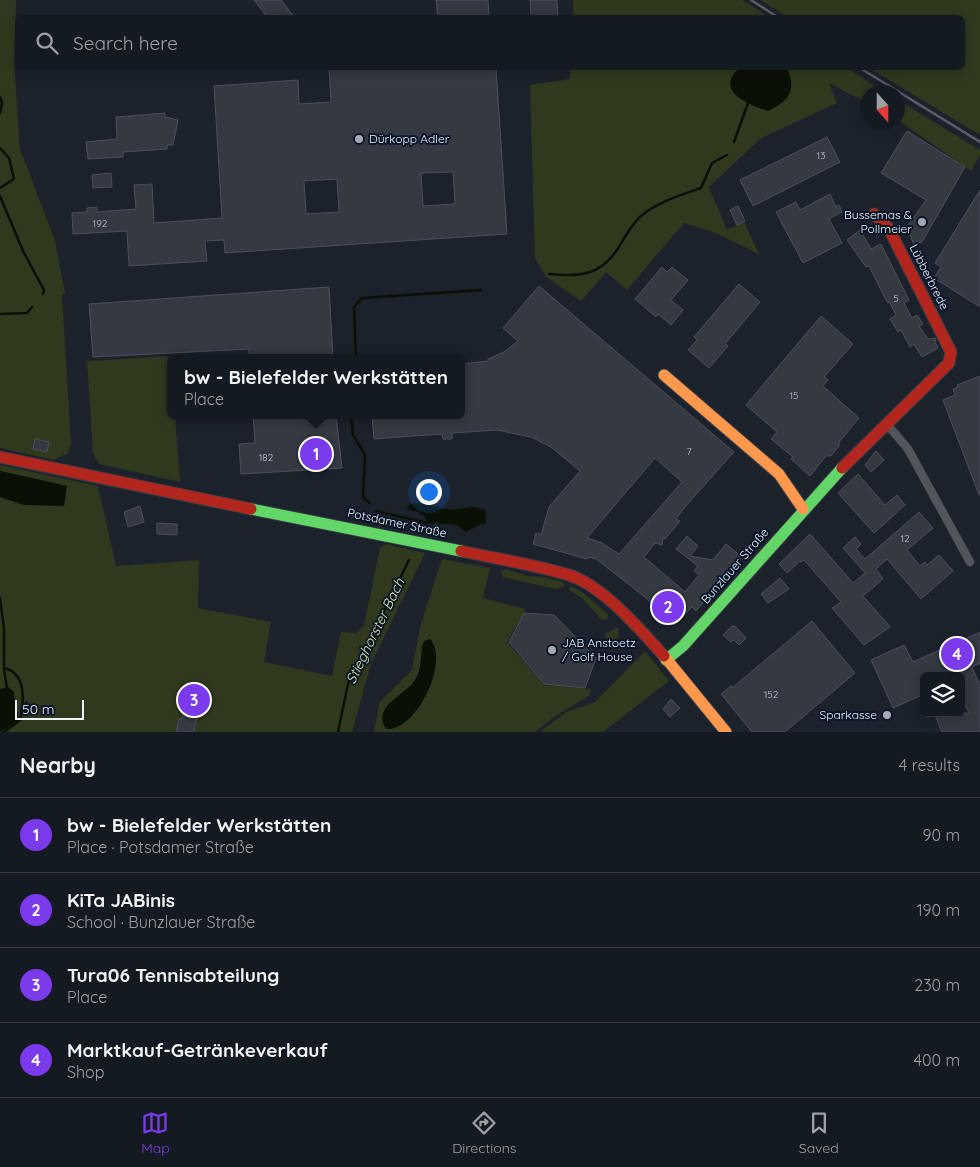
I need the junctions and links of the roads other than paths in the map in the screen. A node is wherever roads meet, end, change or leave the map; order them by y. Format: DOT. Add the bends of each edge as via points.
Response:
graph roads {
  1 [pos="874,214"];
  2 [pos="951,356"];
  3 [pos="664,375"];
  4 [pos="886,423"];
  5 [pos="0,457"];
  6 [pos="803,509"];
  7 [pos="970,562"];
  8 [pos="666,660"];
  9 [pos="726,732"];
  1 -- 2 [label="street, Lübberbrede" via="889,229"];
  2 -- 4 [label="street, Bunzlauer Straße" via="944,369"];
  3 -- 6 [label="street" via="779,474"];
  4 -- 6 [label="street, Bunzlauer Straße"];
  4 -- 7 [label="street" via="908,449"];
  5 -- 8 [label="street, Potsdamer Straße" via="559,571 606,598"];
  6 -- 8 [label="street, Bunzlauer Straße" via="692,636"];
  8 -- 9 [label="street, Potsdamer Straße"];
}
